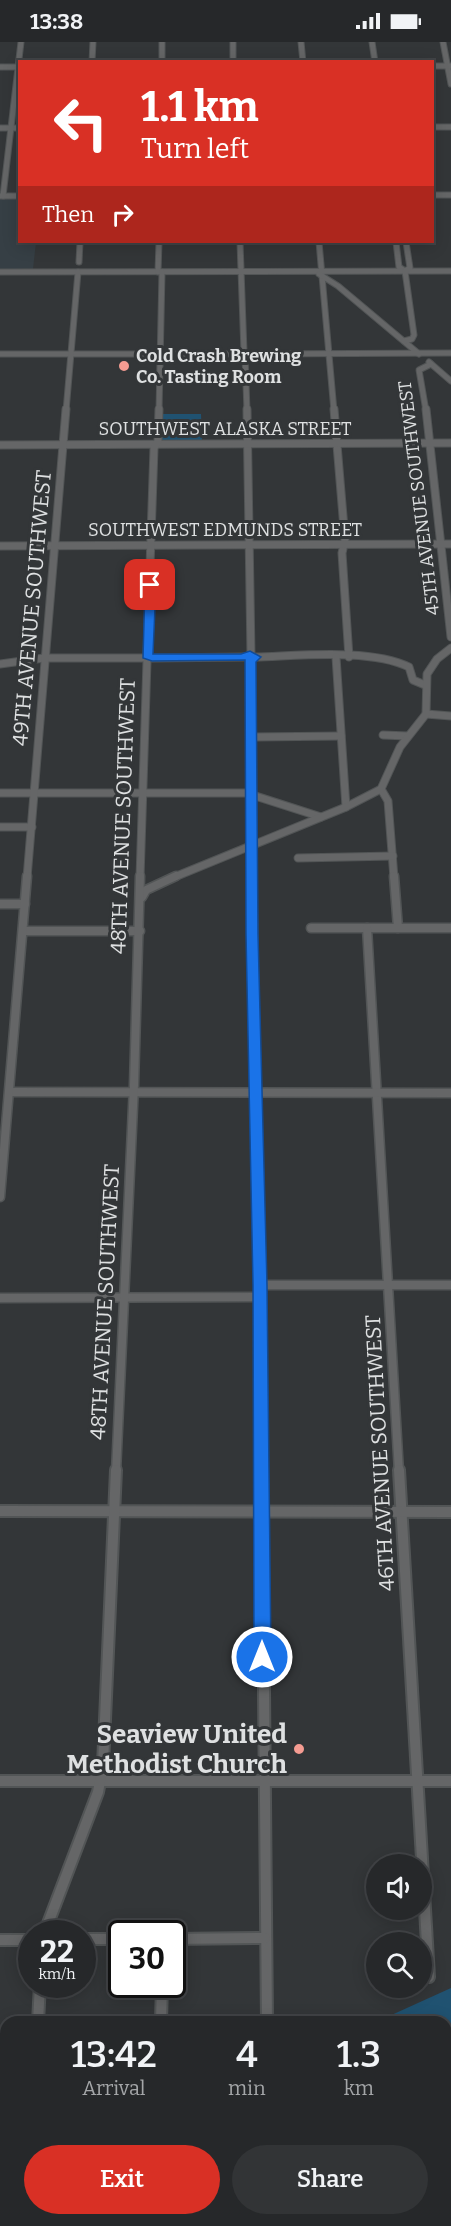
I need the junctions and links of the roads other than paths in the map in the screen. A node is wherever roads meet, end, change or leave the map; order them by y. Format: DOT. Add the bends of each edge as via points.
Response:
graph roads {
  1 [pos="21,42"];
  2 [pos="93,42"];
  3 [pos="162,42"];
  4 [pos="233,42"];
  5 [pos="302,42"];
  6 [pos="372,42"];
  7 [pos="443,42"];
  8 [pos="20,60"];
  9 [pos="92,60"];
  10 [pos="162,60"];
  11 [pos="233,60"];
  12 [pos="303,60"];
  13 [pos="375,60"];
  14 [pos="449,66"];
  15 [pos="0,67"];
  16 [pos="18,67"];
  17 [pos="18,75"];
  18 [pos="451,84"];
  19 [pos="434,127"];
  20 [pos="451,127"];
  21 [pos="0,128"];
  22 [pos="11,128"];
  23 [pos="18,128"];
  24 [pos="434,195"];
  25 [pos="451,195"];
  26 [pos="2,196"];
  27 [pos="18,196"];
  28 [pos="80,243"];
  29 [pos="159,243"];
  30 [pos="240,243"];
  31 [pos="320,243"];
  32 [pos="396,243"];
  33 [pos="406,243"];
  34 [pos="79,262"];
  35 [pos="405,271"];
  36 [pos="451,271"];
  37 [pos="78,272"];
  38 [pos="160,272"];
  39 [pos="242,272"];
  40 [pos="0,273"];
  41 [pos="321,273"];
  42 [pos="404,341"];
  43 [pos="451,352"];
  44 [pos="330,353"];
  45 [pos="418,353"];
  46 [pos="0,354"];
  47 [pos="71,354"];
  48 [pos="160,354"];
  49 [pos="244,354"];
  50 [pos="431,364"];
  51 [pos="451,381"];
  52 [pos="430,442"];
  53 [pos="451,442"];
  54 [pos="338,443"];
  55 [pos="156,444"];
  56 [pos="248,444"];
  57 [pos="0,445"];
  58 [pos="64,445"];
  59 [pos="442,544"];
  60 [pos="451,544"];
  61 [pos="55,545"];
  62 [pos="249,545"];
  63 [pos="344,545"];
  64 [pos="0,546"];
  65 [pos="152,546"];
  66 [pos="451,637"];
  67 [pos="451,648"];
  68 [pos="251,657"];
  69 [pos="336,657"];
  70 [pos="349,657"];
  71 [pos="44,658"];
  72 [pos="147,658"];
  73 [pos="437,659"];
  74 [pos="451,659"];
  75 [pos="0,664"];
  76 [pos="425,686"];
  77 [pos="426,714"];
  78 [pos="451,716"];
  79 [pos="382,735"];
  80 [pos="340,736"];
  81 [pos="408,736"];
  82 [pos="252,737"];
  83 [pos="381,789"];
  84 [pos="0,793"];
  85 [pos="34,793"];
  86 [pos="144,793"];
  87 [pos="252,794"];
  88 [pos="346,807"];
  89 [pos="321,817"];
  90 [pos="0,827"];
  91 [pos="32,827"];
  92 [pos="252,844"];
  93 [pos="393,855"];
  94 [pos="297,858"];
  95 [pos="142,897"];
  96 [pos="0,904"];
  97 [pos="25,904"];
  98 [pos="311,928"];
  99 [pos="367,928"];
  100 [pos="398,928"];
  101 [pos="451,928"];
  102 [pos="24,931"];
  103 [pos="140,931"];
  104 [pos="9,1092"];
  105 [pos="134,1092"];
  106 [pos="255,1093"];
  107 [pos="377,1093"];
  108 [pos="451,1093"];
  109 [pos="0,1197"];
  110 [pos="260,1285"];
  111 [pos="388,1285"];
  112 [pos="451,1285"];
  113 [pos="260,1297"];
  114 [pos="0,1298"];
  115 [pos="124,1298"];
  116 [pos="0,1511"];
  117 [pos="116,1512"];
  118 [pos="261,1512"];
  119 [pos="401,1512"];
  120 [pos="451,1512"];
  121 [pos="0,1781"];
  122 [pos="101,1781"];
  123 [pos="263,1781"];
  124 [pos="451,1781"];
  125 [pos="417,1782"];
  126 [pos="49,1920"];
  127 [pos="426,1932"];
  128 [pos="265,1938"];
  129 [pos="186,1939"];
  130 [pos="0,1940"];
  131 [pos="18,1940"];
  132 [pos="39,1998"];
  133 [pos="162,1998"];
  134 [pos="38,2016"];
  135 [pos="161,2016"];
  136 [pos="267,2016"];
  1 -- 8 [label="street"];
  2 -- 9 [label="street"];
  3 -- 10 [label="street"];
  4 -- 11 [label="street"];
  5 -- 12 [label="street"];
  6 -- 13 [label="street"];
  7 -- 14 [label="street"];
  14 -- 18 [label="street"];
  15 -- 16 [label="street"];
  17 -- 22 [label="street"];
  19 -- 20 [label="street"];
  21 -- 22 [label="street"];
  22 -- 23 [label="street"];
  22 -- 26 [label="street"];
  24 -- 25 [label="street"];
  26 -- 27 [label="street"];
  28 -- 34 [label="street"];
  29 -- 38 [label="street, 48TH AVENUE SOUTHWEST"];
  30 -- 39 [label="street"];
  31 -- 41 [label="street"];
  32 -- 35 [label="street" via="399,267"];
  33 -- 35 [label="street" via="410,268"];
  35 -- 36 [label="street"];
  35 -- 41 [label="street"];
  35 -- 42 [label="street" via="414,335"];
  37 -- 38 [label="street"];
  37 -- 40 [label="street"];
  37 -- 47 [label="street, 49TH AVENUE SOUTHWEST"];
  38 -- 39 [label="street"];
  38 -- 48 [label="street, 48TH AVENUE SOUTHWEST"];
  39 -- 41 [label="street"];
  39 -- 49 [label="street"];
  41 -- 42 [label="street"];
  41 -- 44 [label="street"];
  42 -- 45 [label="street"];
  43 -- 45 [label="street"];
  44 -- 45 [label="street"];
  44 -- 49 [label="street"];
  44 -- 54 [label="street"];
  45 -- 50 [label="street"];
  46 -- 47 [label="street"];
  47 -- 48 [label="street"];
  47 -- 58 [label="street, 49TH AVENUE SOUTHWEST"];
  48 -- 49 [label="street"];
  48 -- 55 [label="street, 48TH AVENUE SOUTHWEST"];
  49 -- 56 [label="street"];
  50 -- 51 [label="street"];
  50 -- 52 [label="street, 45TH AVENUE SOUTHWEST" via="419,370"];
  52 -- 53 [label="street, SOUTHWEST ALASKA STREET"];
  52 -- 54 [label="street, SOUTHWEST ALASKA STREET"];
  52 -- 59 [label="street, 45TH AVENUE SOUTHWEST"];
  54 -- 56 [label="street, SOUTHWEST ALASKA STREET"];
  54 -- 63 [label="street"];
  55 -- 56 [label="street, SOUTHWEST ALASKA STREET"];
  55 -- 58 [label="street, SOUTHWEST ALASKA STREET"];
  55 -- 65 [label="street, 48TH AVENUE SOUTHWEST"];
  56 -- 62 [label="street"];
  57 -- 58 [label="street, SOUTHWEST ALASKA STREET"];
  58 -- 61 [label="street, 49TH AVENUE SOUTHWEST"];
  59 -- 60 [label="street, SOUTHWEST EDMUNDS STREET"];
  59 -- 63 [label="street, SOUTHWEST EDMUNDS STREET"];
  59 -- 66 [label="street, 45TH AVENUE SOUTHWEST"];
  61 -- 64 [label="street, SOUTHWEST EDMUNDS STREET"];
  61 -- 65 [label="street, SOUTHWEST EDMUNDS STREET"];
  61 -- 71 [label="street, 49TH AVENUE SOUTHWEST"];
  62 -- 63 [label="street, SOUTHWEST EDMUNDS STREET"];
  62 -- 65 [label="street, SOUTHWEST EDMUNDS STREET"];
  62 -- 68 [label="street"];
  63 -- 70 [label="street"];
  65 -- 72 [label="street, 48TH AVENUE SOUTHWEST"];
  67 -- 73 [label="street"];
  68 -- 69 [label="street"];
  68 -- 72 [label="street"];
  68 -- 82 [label="street"];
  69 -- 70 [label="street"];
  69 -- 80 [label="street"];
  70 -- 76 [label="street" via="379,658 407,665 413,680"];
  71 -- 72 [label="street"];
  71 -- 75 [label="street"];
  71 -- 85 [label="street, 49TH AVENUE SOUTHWEST"];
  72 -- 86 [label="street, 48TH AVENUE SOUTHWEST"];
  73 -- 74 [label="street"];
  73 -- 76 [label="street" via="427,674"];
  76 -- 77 [label="street"];
  77 -- 78 [label="street"];
  77 -- 81 [label="street"];
  79 -- 81 [label="street"];
  80 -- 82 [label="street"];
  80 -- 88 [label="street"];
  81 -- 83 [label="street"];
  82 -- 87 [label="street"];
  83 -- 88 [label="street"];
  83 -- 93 [label="street" via="388,801"];
  84 -- 85 [label="street"];
  85 -- 86 [label="street"];
  85 -- 91 [label="street, 49TH AVENUE SOUTHWEST"];
  86 -- 87 [label="street"];
  86 -- 95 [label="street, 48TH AVENUE SOUTHWEST"];
  87 -- 89 [label="street"];
  87 -- 92 [label="street"];
  88 -- 89 [label="street"];
  89 -- 92 [label="street"];
  90 -- 91 [label="street"];
  91 -- 97 [label="street, 49TH AVENUE SOUTHWEST"];
  92 -- 95 [label="street" via="155,885"];
  92 -- 106 [label="street"];
  93 -- 94 [label="street"];
  93 -- 100 [label="street"];
  95 -- 103 [label="street, 48TH AVENUE SOUTHWEST"];
  96 -- 97 [label="street"];
  97 -- 102 [label="street, 49TH AVENUE SOUTHWEST"];
  98 -- 99 [label="street"];
  99 -- 100 [label="street"];
  99 -- 107 [label="street, 46TH AVENUE SOUTHWEST"];
  100 -- 101 [label="street"];
  102 -- 103 [label="street"];
  102 -- 104 [label="street, 49TH AVENUE SOUTHWEST"];
  103 -- 105 [label="street, 48TH AVENUE SOUTHWEST"];
  104 -- 105 [label="street"];
  104 -- 109 [label="street, 49TH AVENUE SOUTHWEST"];
  105 -- 106 [label="street"];
  105 -- 115 [label="street, 48TH AVENUE SOUTHWEST"];
  106 -- 107 [label="street"];
  106 -- 110 [label="street"];
  107 -- 108 [label="street"];
  107 -- 111 [label="street, 46TH AVENUE SOUTHWEST"];
  110 -- 111 [label="street"];
  110 -- 113 [label="street"];
  111 -- 112 [label="street"];
  111 -- 119 [label="street, 46TH AVENUE SOUTHWEST"];
  113 -- 115 [label="street"];
  113 -- 118 [label="street"];
  114 -- 115 [label="street"];
  115 -- 117 [label="street, 48TH AVENUE SOUTHWEST"];
  116 -- 117 [label="street"];
  117 -- 118 [label="street"];
  117 -- 122 [label="street, 48TH AVENUE SOUTHWEST"];
  118 -- 119 [label="street"];
  118 -- 123 [label="street"];
  119 -- 120 [label="street"];
  119 -- 125 [label="street, 46TH AVENUE SOUTHWEST"];
  121 -- 122 [label="street"];
  122 -- 123 [label="street"];
  122 -- 126 [label="street, 48TH AVENUE SOUTHWEST"];
  123 -- 125 [label="street"];
  123 -- 128 [label="street"];
  124 -- 125 [label="street"];
  125 -- 127 [label="street, 46TH AVENUE SOUTHWEST"];
  128 -- 129 [label="street"];
  128 -- 136 [label="street"];
  130 -- 131 [label="street"];
  132 -- 134 [label="street"];
  133 -- 135 [label="street"];
}
